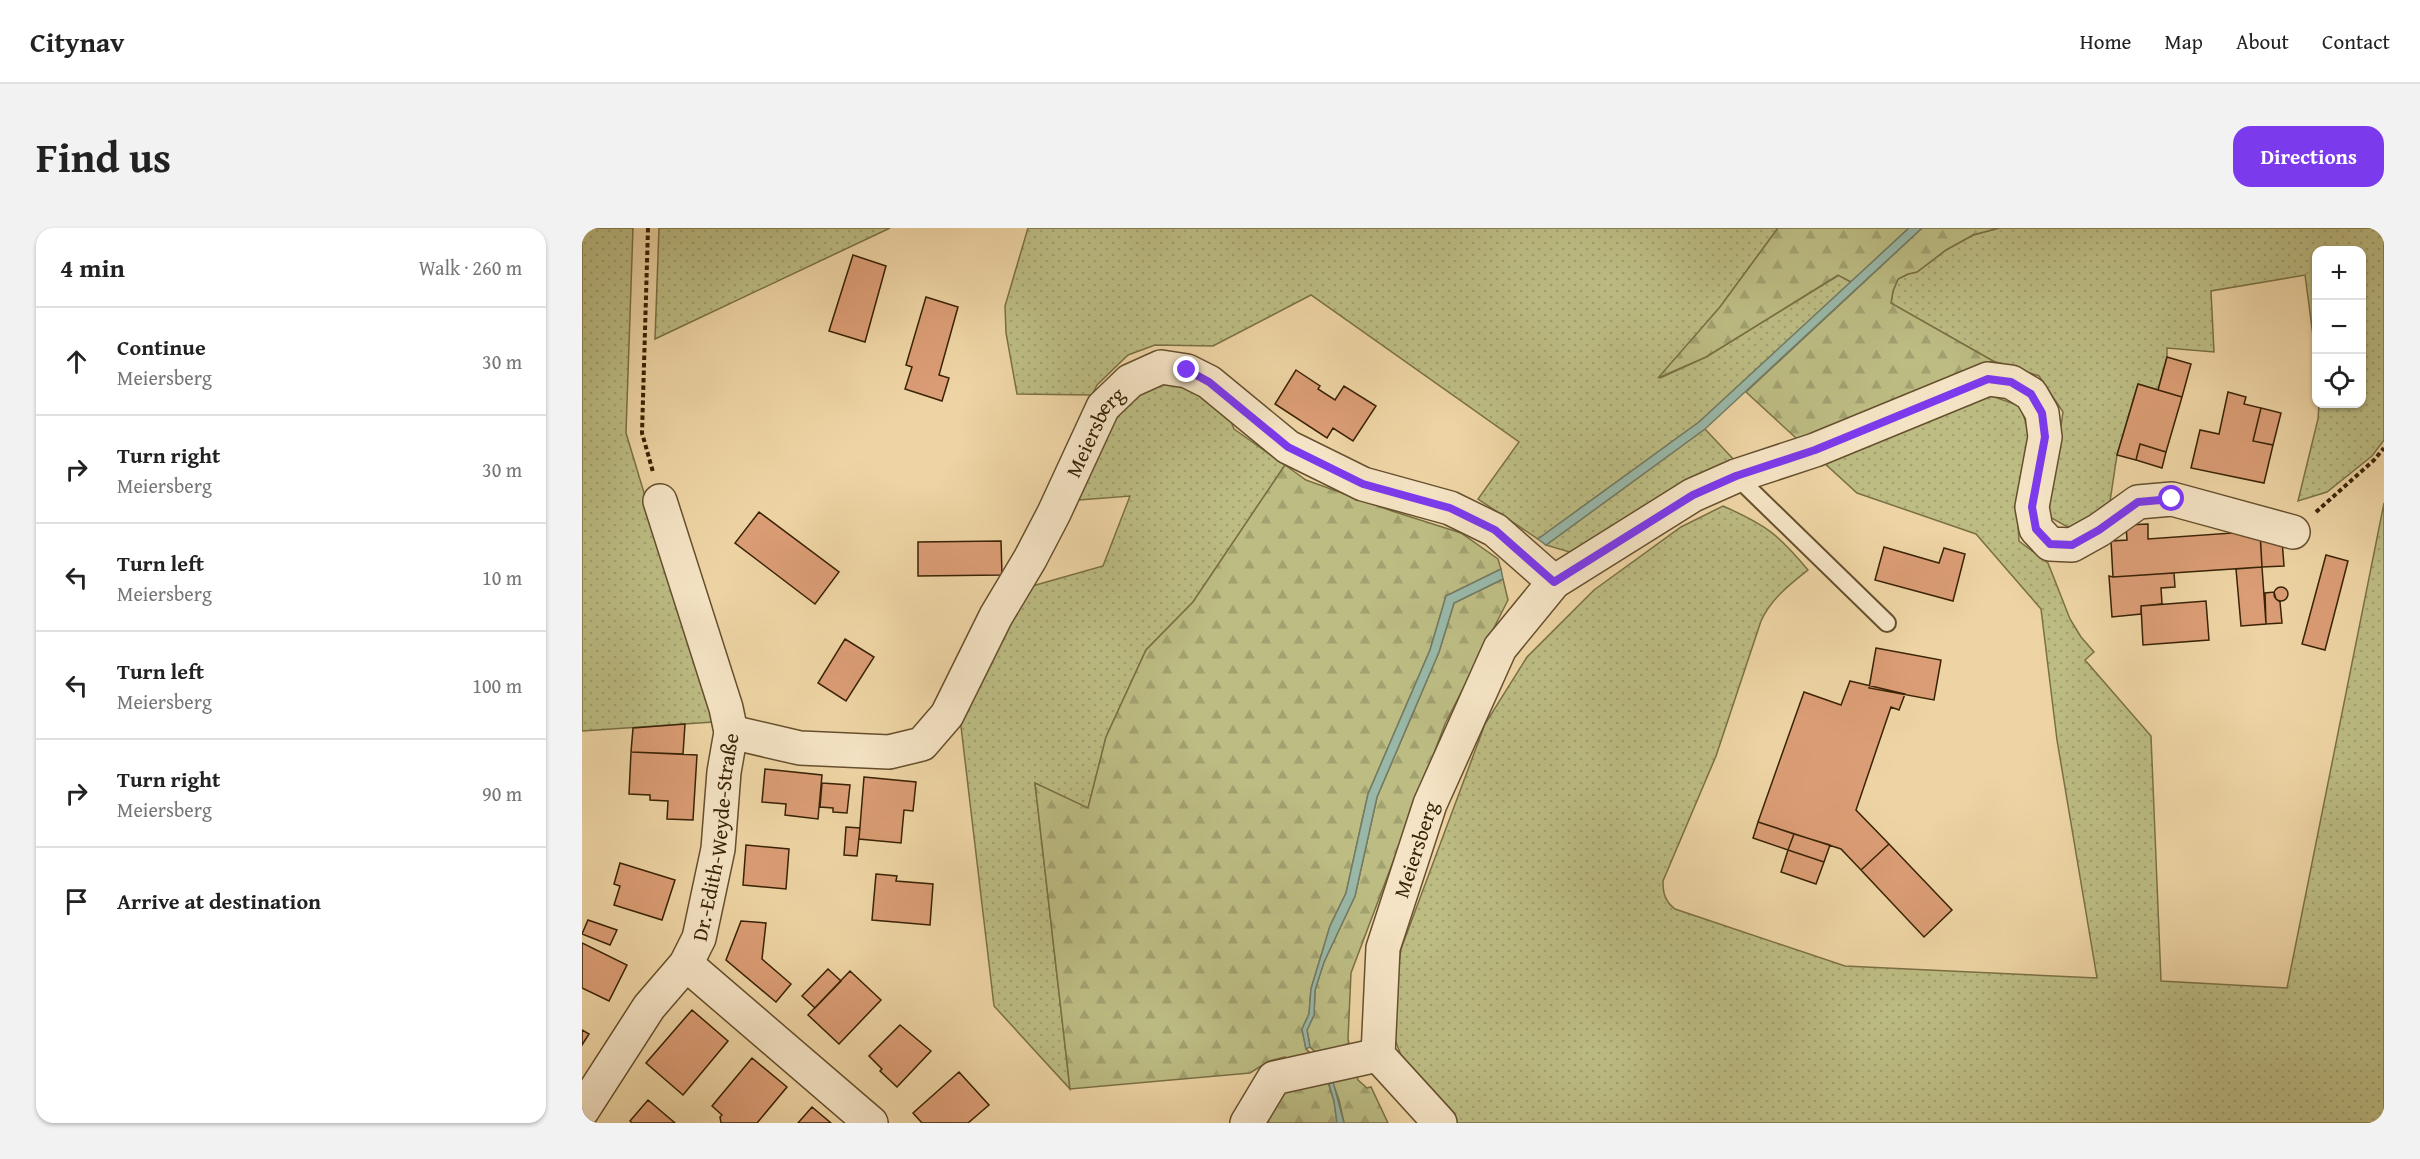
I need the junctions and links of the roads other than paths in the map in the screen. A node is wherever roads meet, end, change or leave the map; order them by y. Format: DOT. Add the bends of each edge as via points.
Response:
graph roads {
  1 [pos="1736,476"];
  2 [pos="660,501"];
  3 [pos="2293,532"];
  4 [pos="1554,582"];
  5 [pos="1887,623"];
  6 [pos="731,732"];
  7 [pos="686,964"];
  8 [pos="1378,1055"];
  9 [pos="582,1111"];
  10 [pos="871,1123"];
  11 [pos="1247,1123"];
  12 [pos="1440,1123"];
  1 -- 3 [label="street, Meiersberg" via="1815,450 1988,379 2011,382 2031,394 2042,413 2045,437 2032,507 2036,529 2050,544 2072,545 2138,502 2172,499"];
  1 -- 4 [label="street, Meiersberg" via="1693,495"];
  1 -- 5 [label="lane"];
  2 -- 6 [label="street, Dr.-Edith-Weyde-Straße"];
  4 -- 6 [label="street, Meiersberg" via="1495,530 1450,508 1363,484 1288,447 1209,382 1187,370 1161,368 1130,381 1103,407 1054,513 996,616 947,715 922,744 889,752 800,748"];
  4 -- 8 [label="street, Meiersberg" via="1500,648 1430,804 1383,948"];
  6 -- 7 [label="street, Dr.-Edith-Weyde-Straße" via="718,849 699,938"];
  7 -- 9 [label="street, Dr.-Edith-Weyde-Straße" via="650,1007"];
  7 -- 10 [label="street, Dr.-Edith-Weyde-Straße"];
  8 -- 11 [label="street" via="1274,1077"];
  8 -- 12 [label="street"];
}
